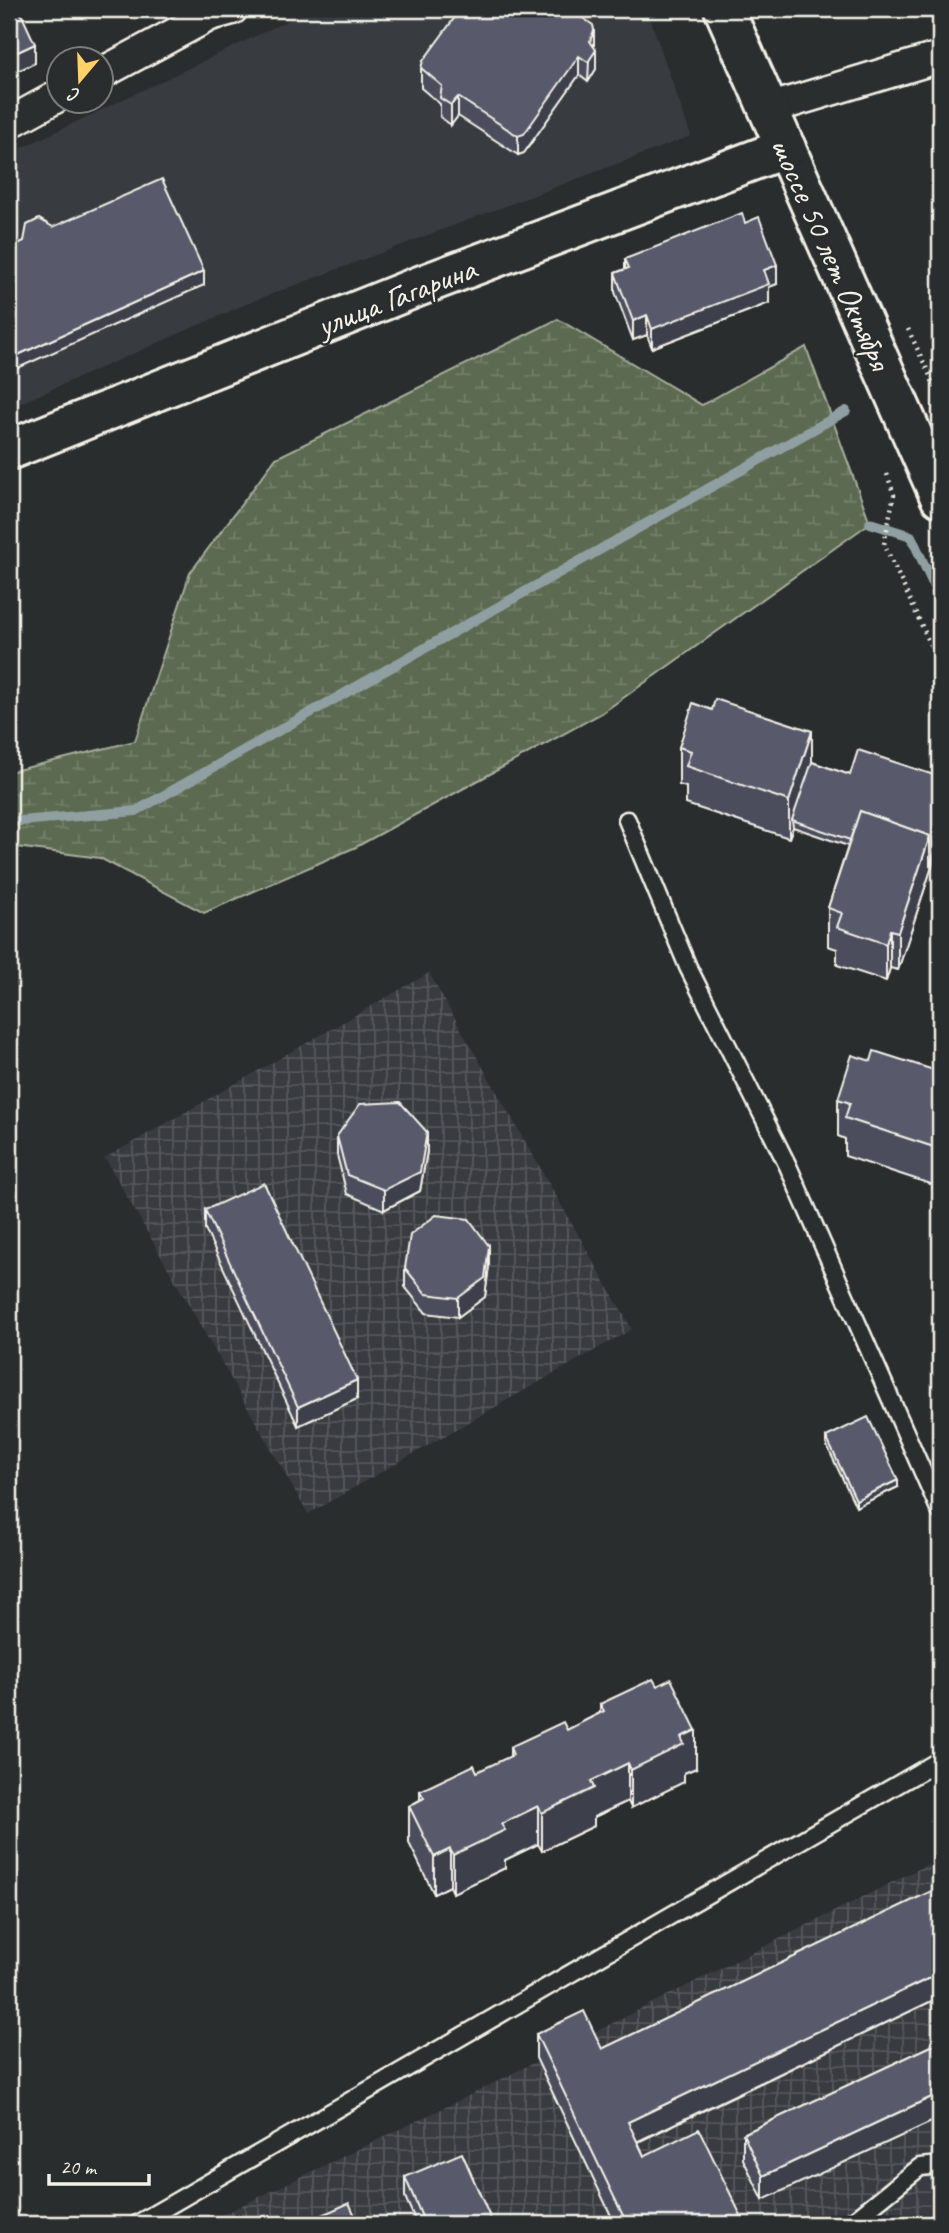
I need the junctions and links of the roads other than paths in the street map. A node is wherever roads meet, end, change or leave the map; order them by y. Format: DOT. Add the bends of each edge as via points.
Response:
graph roads {
  1 [pos="724,9"];
  2 [pos="215,11"];
  3 [pos="940,57"];
  4 [pos="116,65"];
  5 [pos="46,103"];
  6 [pos="768,109"];
  7 [pos="9,122"];
  8 [pos="786,148"];
  9 [pos="9,450"];
  10 [pos="940,496"];
  11 [pos="627,820"];
  12 [pos="940,1511"];
  13 [pos="940,1760"];
  14 [pos="940,2165"];
  15 [pos="137,2224"];
  16 [pos="849,2224"];
  1 -- 6 [label="street, шоссе 50 лет Октября"];
  2 -- 4 [label="street"];
  3 -- 6 [label="street"];
  5 -- 7 [label="street"];
  6 -- 8 [label="street, шоссе 50 лет Октября"];
  8 -- 9 [label="street, улица Гагарина" via="417,287"];
  8 -- 10 [label="street, шоссе 50 лет Октября"];
  11 -- 12 [label="lane" via="688,967 788,1166"];
  13 -- 15 [label="lane"];
  14 -- 16 [label="lane" via="919,2167"];
}
